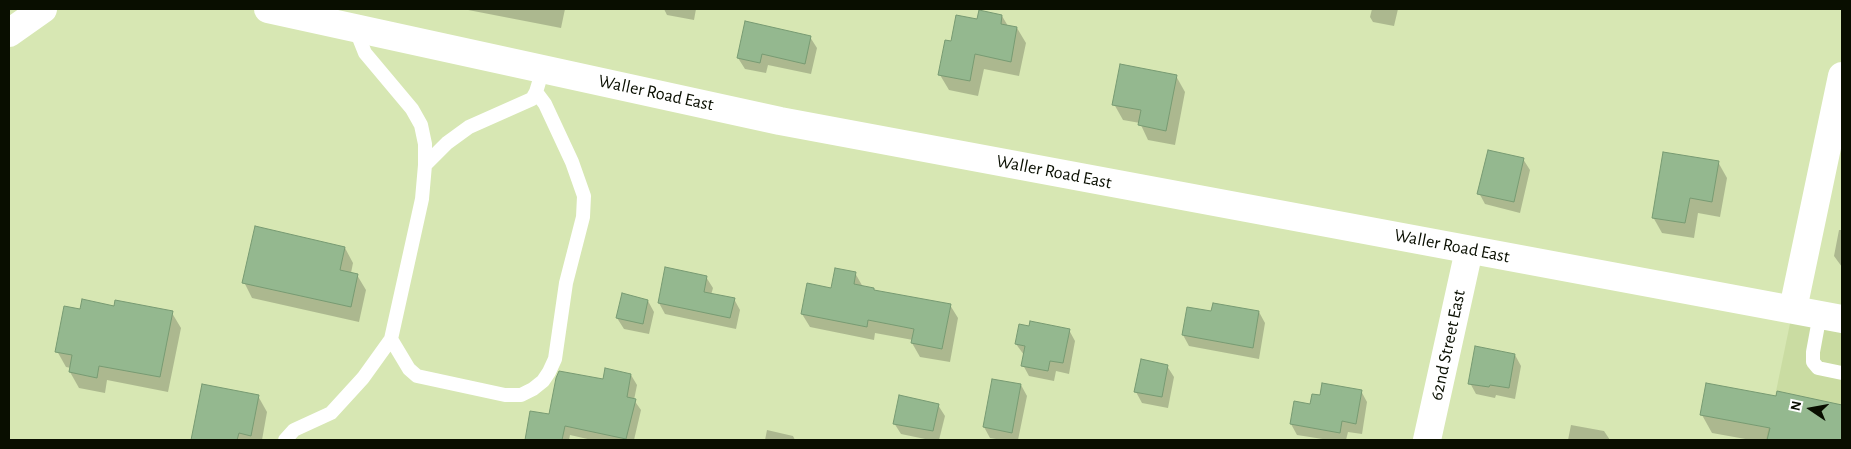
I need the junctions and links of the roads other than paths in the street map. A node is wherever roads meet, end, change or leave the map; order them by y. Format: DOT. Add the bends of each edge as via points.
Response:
graph roads {
  1 [pos="43,9"];
  2 [pos="268,9"];
  3 [pos="356,28"];
  4 [pos="9,33"];
  5 [pos="1842,76"];
  6 [pos="540,81"];
  7 [pos="425,165"];
  8 [pos="1469,250"];
  9 [pos="1793,309"];
  10 [pos="1831,317"];
  11 [pos="391,339"];
  12 [pos="1842,373"];
  13 [pos="285,440"];
  14 [pos="1427,440"];
  1 -- 4 [label="street"];
  2 -- 3 [label="street, Waller Road East"];
  3 -- 6 [label="street, Waller Road East"];
  3 -- 7 [label="lane" via="365,54 412,109 421,125"];
  5 -- 9 [label="street"];
  6 -- 7 [label="lane" via="532,99 469,127"];
  6 -- 8 [label="street, Waller Road East" via="780,121"];
  6 -- 11 [label="lane" via="545,104 584,196 583,217 566,283 555,359 549,372 533,389 521,395 505,395 417,376 409,369"];
  7 -- 11 [label="lane" via="422,199"];
  8 -- 9 [label="street, Waller Road East"];
  8 -- 14 [label="street, 62nd Street East"];
  9 -- 10 [label="street, Waller Road East"];
  10 -- 12 [label="lane" via="1813,352 1813,362 1818,368"];
  11 -- 13 [label="lane" via="363,378 331,413 294,430"];
}
